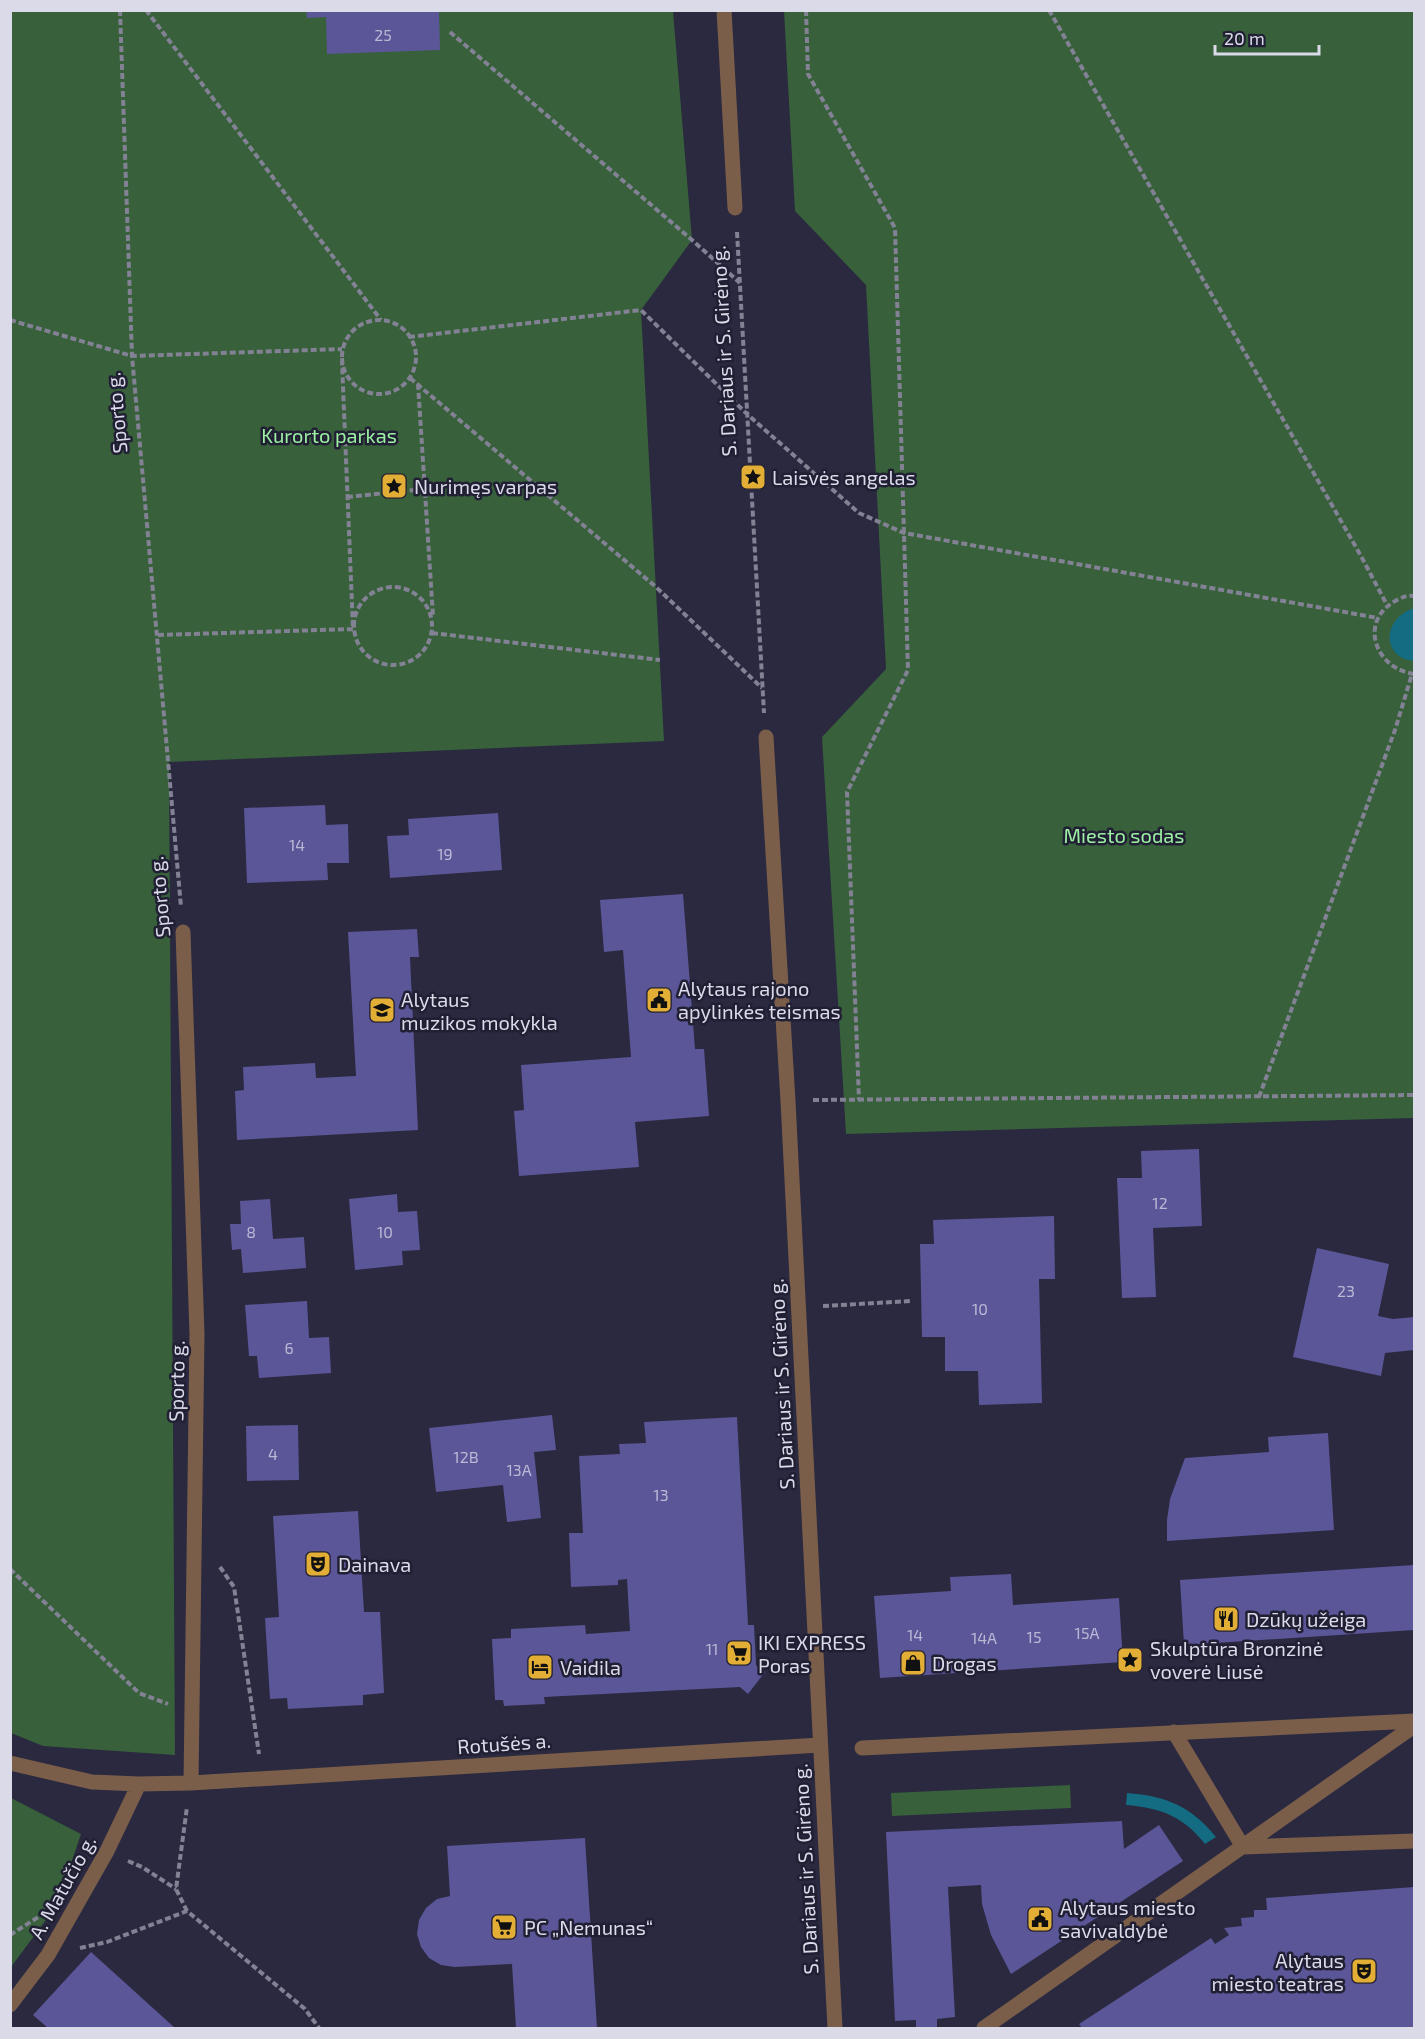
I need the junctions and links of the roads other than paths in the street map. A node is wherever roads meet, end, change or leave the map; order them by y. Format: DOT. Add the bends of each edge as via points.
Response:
graph roads {
  1 [pos="724,10"];
  2 [pos="735,208"];
  3 [pos="766,737"];
  4 [pos="183,932"];
  5 [pos="1414,1721"];
  6 [pos="1414,1726"];
  7 [pos="1174,1732"];
  8 [pos="820,1745"];
  9 [pos="862,1748"];
  10 [pos="10,1763"];
  11 [pos="191,1783"];
  12 [pos="139,1784"];
  13 [pos="1414,1841"];
  14 [pos="1243,1847"];
  15 [pos="10,2005"];
  16 [pos="835,2028"];
  17 [pos="984,2028"];
  1 -- 2 [label="street"];
  3 -- 8 [label="street, S. Dariaus ir S. Girėno g."];
  4 -- 11 [label="street, Sporto g." via="197,1334"];
  5 -- 7 [label="street"];
  6 -- 14 [label="street"];
  7 -- 9 [label="street"];
  7 -- 14 [label="street"];
  8 -- 11 [label="street, Rotušės a."];
  8 -- 16 [label="street, S. Dariaus ir S. Girėno g."];
  10 -- 12 [label="street, Rotušės a." via="92,1782"];
  11 -- 12 [label="street, Rotušės a."];
  12 -- 15 [label="street, A. Matučio g." via="107,1851 48,1956"];
  13 -- 14 [label="street"];
  14 -- 17 [label="street"];
}
